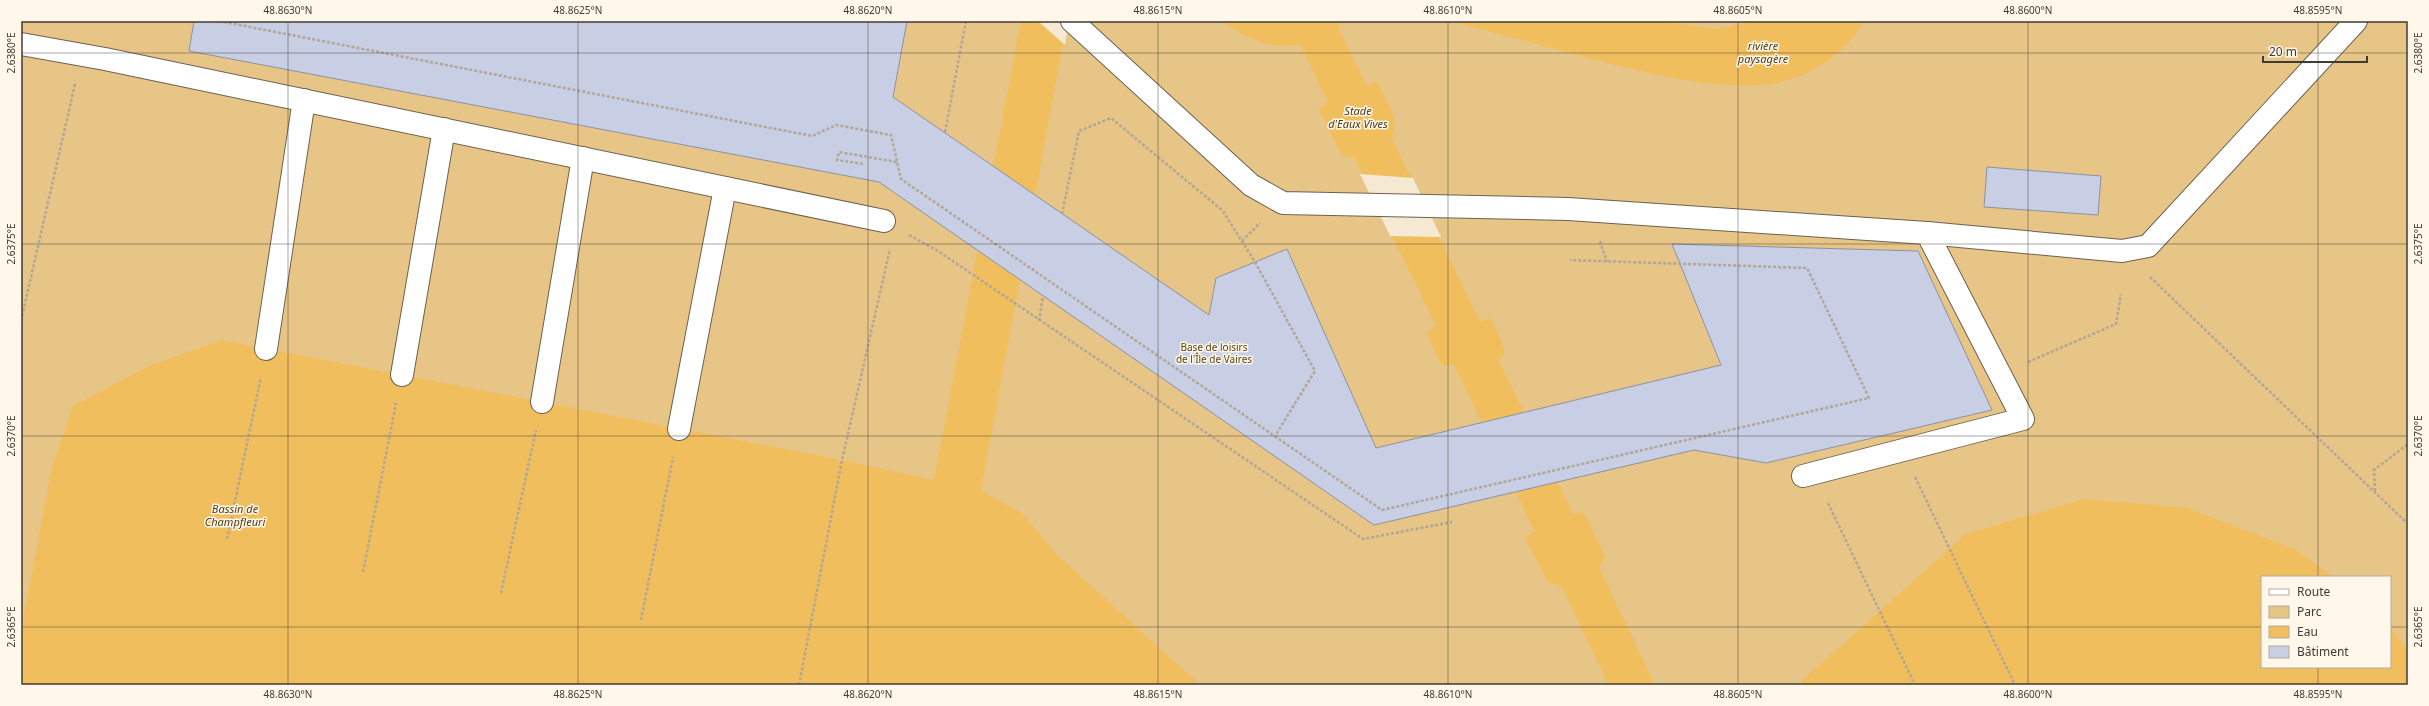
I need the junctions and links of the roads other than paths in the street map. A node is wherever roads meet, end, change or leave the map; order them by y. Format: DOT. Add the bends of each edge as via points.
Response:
graph roads {
  1 [pos="1072,21"];
  2 [pos="2356,21"];
  3 [pos="21,44"];
  4 [pos="304,100"];
  5 [pos="444,129"];
  6 [pos="583,158"];
  7 [pos="725,188"];
  8 [pos="884,221"];
  9 [pos="1927,233"];
  10 [pos="266,349"];
  11 [pos="402,375"];
  12 [pos="542,402"];
  13 [pos="679,429"];
  14 [pos="1803,476"];
  1 -- 9 [label="lane" via="1251,185 1283,203 1568,208"];
  2 -- 9 [label="lane" via="2148,246 2122,251"];
  3 -- 4 [label="lane"];
  4 -- 5 [label="lane"];
  4 -- 10 [label="lane"];
  5 -- 6 [label="lane"];
  5 -- 11 [label="lane"];
  6 -- 7 [label="lane"];
  6 -- 12 [label="lane"];
  7 -- 8 [label="lane"];
  7 -- 13 [label="lane"];
  9 -- 14 [label="lane" via="2022,418"];
}
